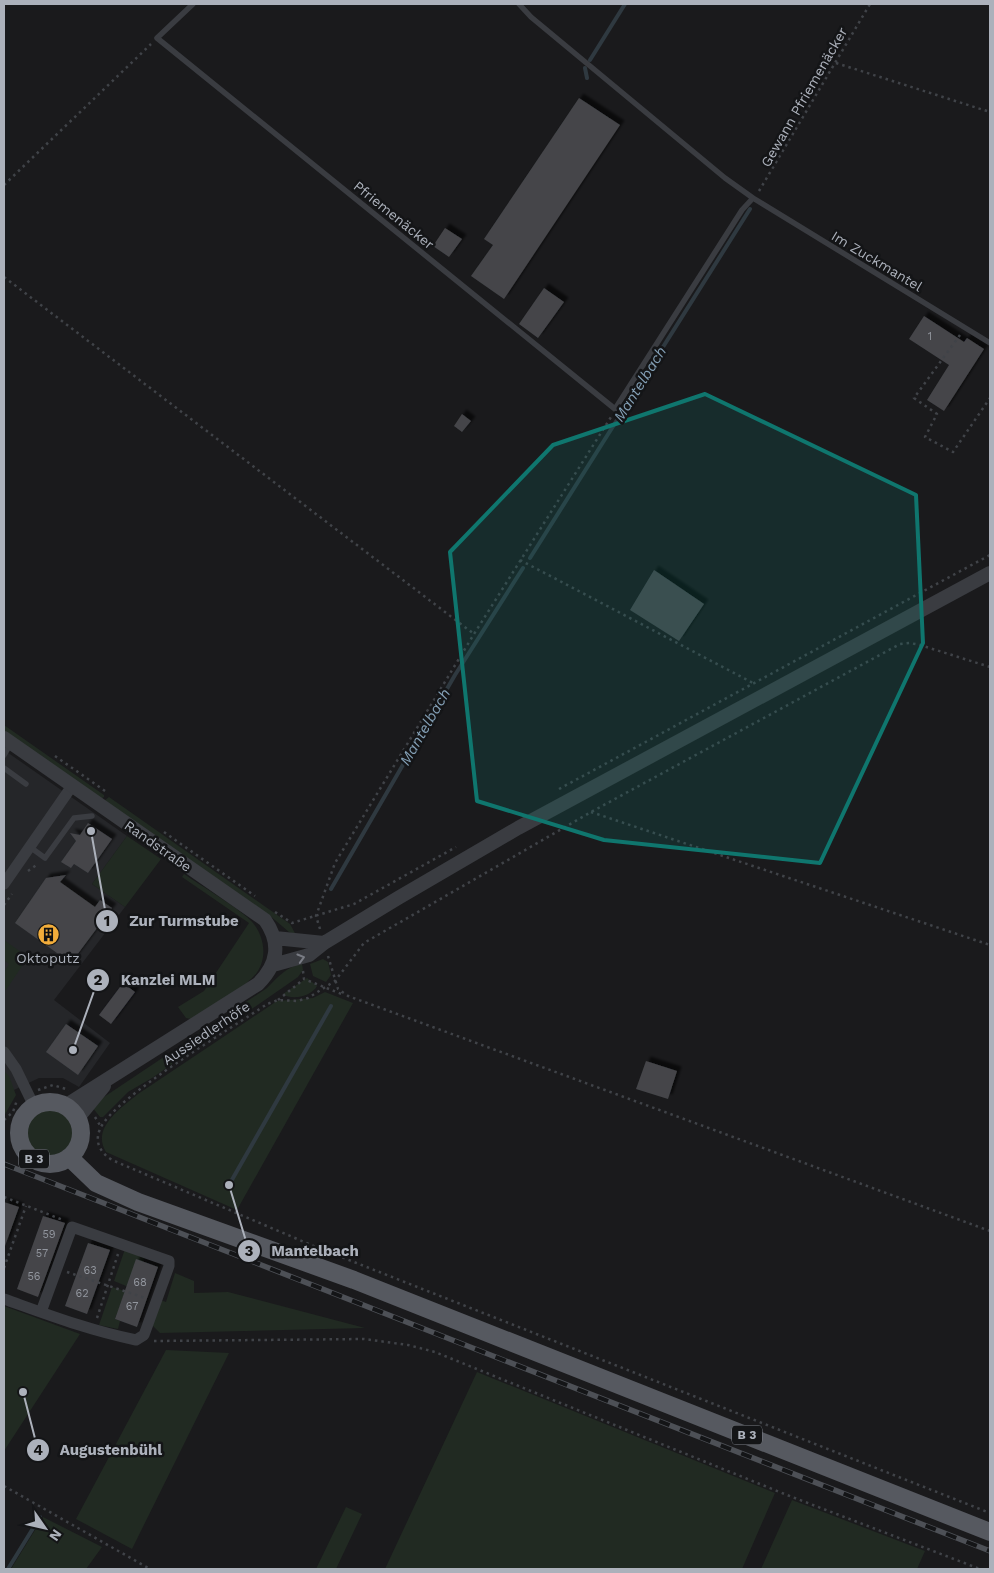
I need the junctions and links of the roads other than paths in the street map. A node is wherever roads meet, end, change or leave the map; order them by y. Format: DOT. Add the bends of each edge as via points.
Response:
graph roads {
  1 [pos="193,4"];
  2 [pos="519,4"];
  3 [pos="753,198"];
  4 [pos="990,344"];
  5 [pos="990,573"];
  6 [pos="6,746"];
  7 [pos="4,768"];
  8 [pos="26,784"];
  9 [pos="72,786"];
  10 [pos="92,816"];
  11 [pos="30,848"];
  12 [pos="4,884"];
  13 [pos="275,938"];
  14 [pos="324,943"];
  15 [pos="271,969"];
  16 [pos="4,1052"];
  17 [pos="34,1106"];
  18 [pos="71,1113"];
  19 [pos="12,1141"];
  20 [pos="70,1157"];
  21 [pos="4,1298"];
  22 [pos="42,1312"];
  23 [pos="990,1532"];
  1 -- 3 [label="lane, Pfriemenäcker" via="158,38 616,409 742,210"];
  2 -- 3 [label="lane, Im Zuckmantel"];
  3 -- 4 [label="lane, Im Zuckmantel"];
  5 -- 14 [label="street" via="518,828"];
  6 -- 9 [label="street, Randstraße"];
  7 -- 8 [label="lane"];
  9 -- 11 [label="street"];
  9 -- 13 [label="street, Randstraße" via="265,920"];
  10 -- 11 [label="lane" via="74,818 45,858"];
  11 -- 12 [label="street"];
  13 -- 14 [label="street"];
  13 -- 15 [label="street" via="276,951"];
  15 -- 14 [label="street, one-way" via="309,955"];
  15 -- 18 [label="street" via="258,984 107,1081"];
  16 -- 17 [label="street"];
  17 -- 18 [label="main road" via="50,1102"];
  17 -- 19 [label="main road, B 3" via="26,1113"];
  18 -- 20 [label="main road, B 3" via="81,1135"];
  19 -- 20 [label="main road, B 3" via="40,1162 56,1163"];
  20 -- 23 [label="main road, B 3" via="96,1183 138,1202 364,1284"];
  21 -- 22 [label="street"];
  22 -- 22 [label="street" via="93,1331 140,1339 169,1261 72,1227"];
}
